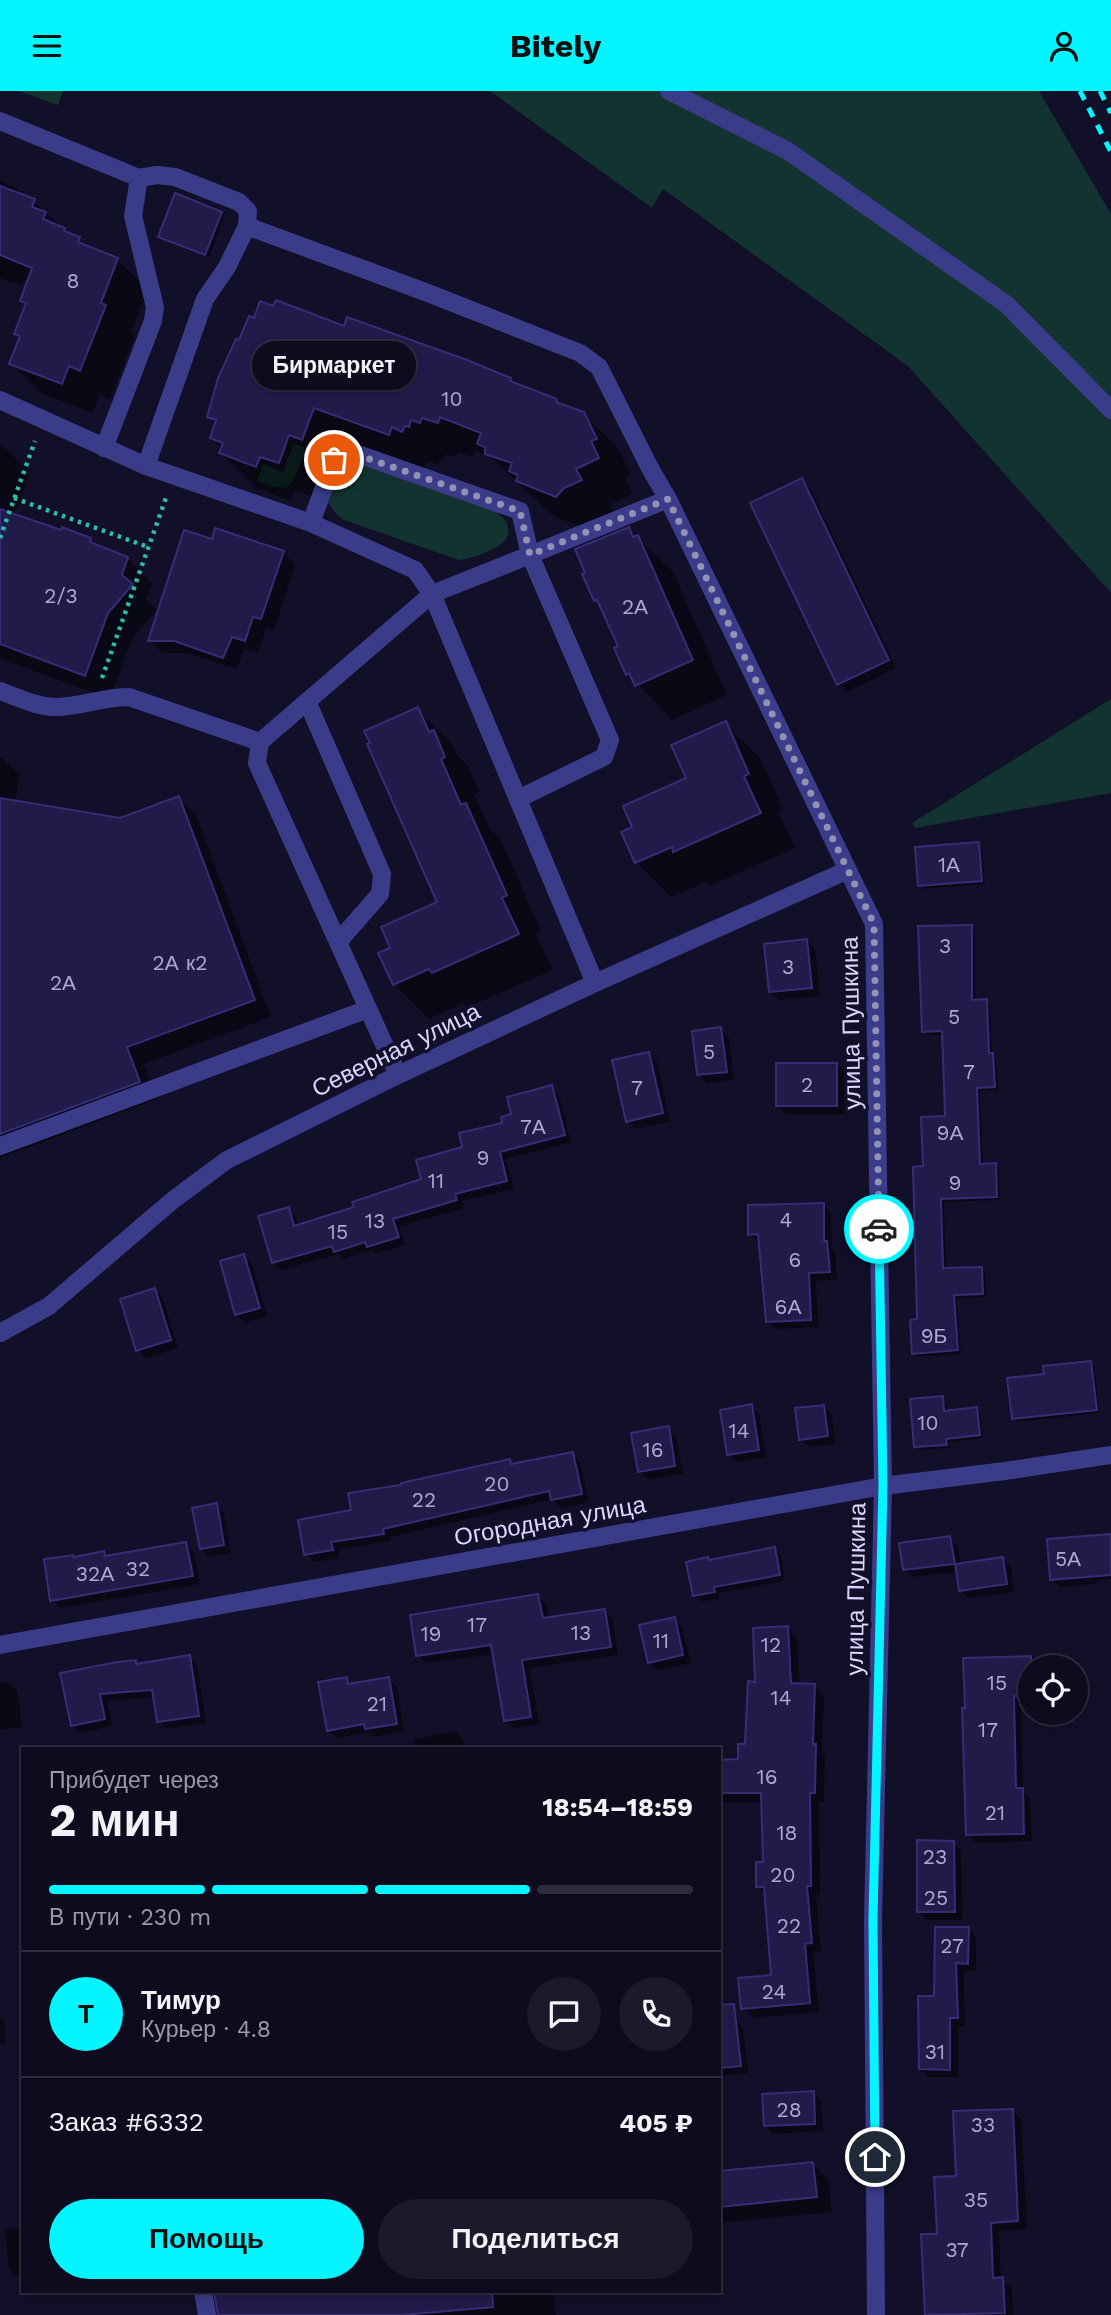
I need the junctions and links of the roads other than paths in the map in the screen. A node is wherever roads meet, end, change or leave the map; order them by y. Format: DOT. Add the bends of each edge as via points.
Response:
graph roads {
  1 [pos="669,91"];
  2 [pos="0,121"];
  3 [pos="139,177"];
  4 [pos="247,226"];
  5 [pos="0,400"];
  6 [pos="1111,410"];
  7 [pos="104,449"];
  8 [pos="146,466"];
  9 [pos="668,499"];
  10 [pos="311,523"];
  11 [pos="530,555"];
  12 [pos="432,594"];
  13 [pos="0,691"];
  14 [pos="307,701"];
  15 [pos="260,742"];
  16 [pos="518,799"];
  17 [pos="848,870"];
  18 [pos="338,943"];
  19 [pos="595,983"];
  20 [pos="368,1009"];
  21 [pos="398,1075"];
  22 [pos="0,1146"];
  23 [pos="0,1333"];
  24 [pos="1111,1455"];
  25 [pos="883,1486"];
  26 [pos="0,1645"];
  27 [pos="203,2293"];
  28 [pos="207,2315"];
  29 [pos="876,2315"];
  1 -- 6 [label="street" via="788,151 1006,305"];
  2 -- 3 [label="street"];
  3 -- 4 [label="street" via="175,177 240,202 248,211"];
  3 -- 7 [label="street" via="133,216 155,307"];
  4 -- 8 [label="street" via="205,299"];
  4 -- 9 [label="street, улица Пушкина" via="580,353 598,367"];
  5 -- 7 [label="street"];
  7 -- 8 [label="street"];
  8 -- 10 [label="street"];
  9 -- 11 [label="street"];
  9 -- 17 [label="street, улица Пушкина"];
  10 -- 11 [label="street" via="334,460 352,453 520,511"];
  10 -- 12 [label="street" via="415,570"];
  11 -- 12 [label="street"];
  11 -- 16 [label="street" via="610,740 604,757"];
  12 -- 14 [label="street"];
  12 -- 16 [label="street"];
  13 -- 15 [label="street" via="56,708 129,697"];
  14 -- 15 [label="street"];
  14 -- 18 [label="street" via="382,874 380,894"];
  15 -- 18 [label="street" via="257,763"];
  16 -- 19 [label="street"];
  17 -- 19 [label="street, Северная улица"];
  17 -- 25 [label="street, улица Пушкина" via="874,924"];
  18 -- 20 [label="street"];
  19 -- 21 [label="street, Северная улица"];
  20 -- 21 [label="street"];
  20 -- 22 [label="street"];
  21 -- 23 [label="street, Северная улица" via="227,1160 49,1305"];
  24 -- 25 [label="street, Огородная улица"];
  25 -- 26 [label="street, Огородная улица"];
  25 -- 29 [label="street, улица Пушкина" via="873,1920"];
  27 -- 28 [label="street"];
}
